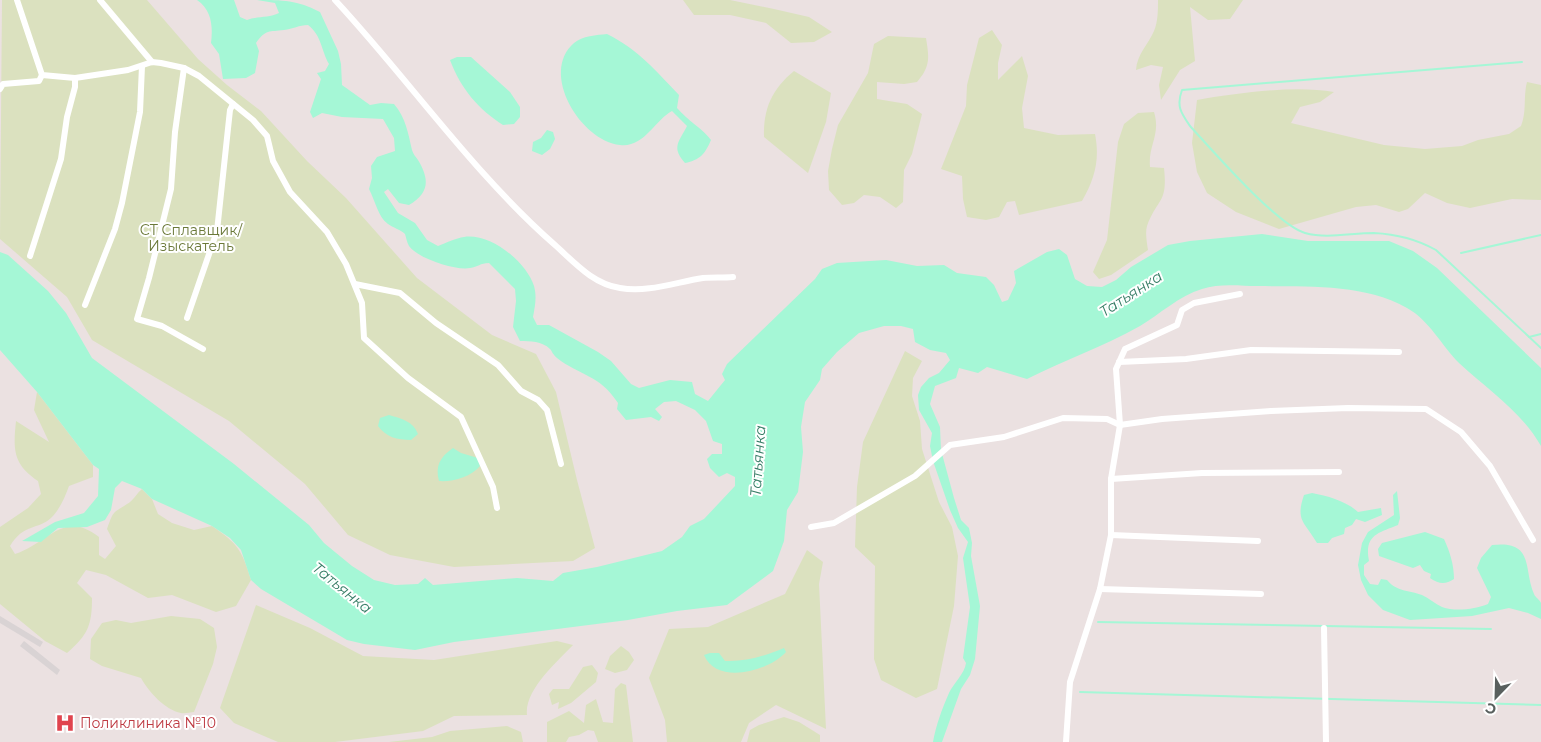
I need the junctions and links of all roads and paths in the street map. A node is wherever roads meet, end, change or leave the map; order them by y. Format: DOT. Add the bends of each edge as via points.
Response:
graph roads {
  1 [pos="17,0"];
  2 [pos="100,0"];
  3 [pos="335,0"];
  4 [pos="152,62"];
  5 [pos="142,66"];
  6 [pos="184,68"];
  7 [pos="42,75"];
  8 [pos="75,78"];
  9 [pos="0,89"];
  10 [pos="233,104"];
  11 [pos="30,256"];
  12 [pos="733,277"];
  13 [pos="355,284"];
  14 [pos="1240,294"];
  15 [pos="85,305"];
  16 [pos="187,318"];
  17 [pos="203,349"];
  18 [pos="1399,352"];
  19 [pos="1119,362"];
  20 [pos="1120,425"];
  21 [pos="561,464"];
  22 [pos="1339,472"];
  23 [pos="1111,479"];
  24 [pos="497,508"];
  25 [pos="811,527"];
  26 [pos="1111,535"];
  27 [pos="1534,540"];
  28 [pos="1258,541"];
  29 [pos="1100,589"];
  30 [pos="1261,594"];
  31 [pos="1324,628"];
  32 [pos="1066,742"];
  33 [pos="1326,742"];
  1 -- 7 [label="street"];
  2 -- 4 [label="street"];
  3 -- 12 [label="street" via="480,171 536,228 592,278 620,288 649,288 703,278"];
  4 -- 5 [label="street"];
  4 -- 6 [label="street"];
  5 -- 8 [label="street"];
  5 -- 15 [label="street" via="140,112 122,203"];
  6 -- 10 [label="street"];
  6 -- 17 [label="street" via="171,188 136,319 162,326"];
  7 -- 8 [label="street"];
  7 -- 9 [label="street" via="39,81 3,84"];
  8 -- 11 [label="street" via="60,159"];
  10 -- 13 [label="street" via="267,136 273,161 290,192 327,232"];
  10 -- 16 [label="street" via="216,231"];
  13 -- 21 [label="street" via="400,293 436,323 498,364 521,391 538,400 547,410"];
  13 -- 24 [label="street" via="362,303 364,338 408,378 461,417 493,487"];
  14 -- 19 [label="street" via="1194,302 1182,310 1177,326 1125,349"];
  18 -- 19 [label="street" via="1251,350 1186,359"];
  19 -- 20 [label="street" via="1116,369"];
  20 -- 23 [label="street"];
  20 -- 25 [label="street" via="1108,419 1063,418 1004,437 950,445 915,476 834,523"];
  20 -- 27 [label="street" via="1270,411 1426,409 1461,432 1490,466"];
  22 -- 23 [label="street" via="1202,473"];
  23 -- 26 [label="street"];
  26 -- 28 [label="street"];
  26 -- 29 [label="street"];
  29 -- 30 [label="street"];
  29 -- 32 [label="street" via="1070,682"];
  31 -- 33 [label="street"];
}
